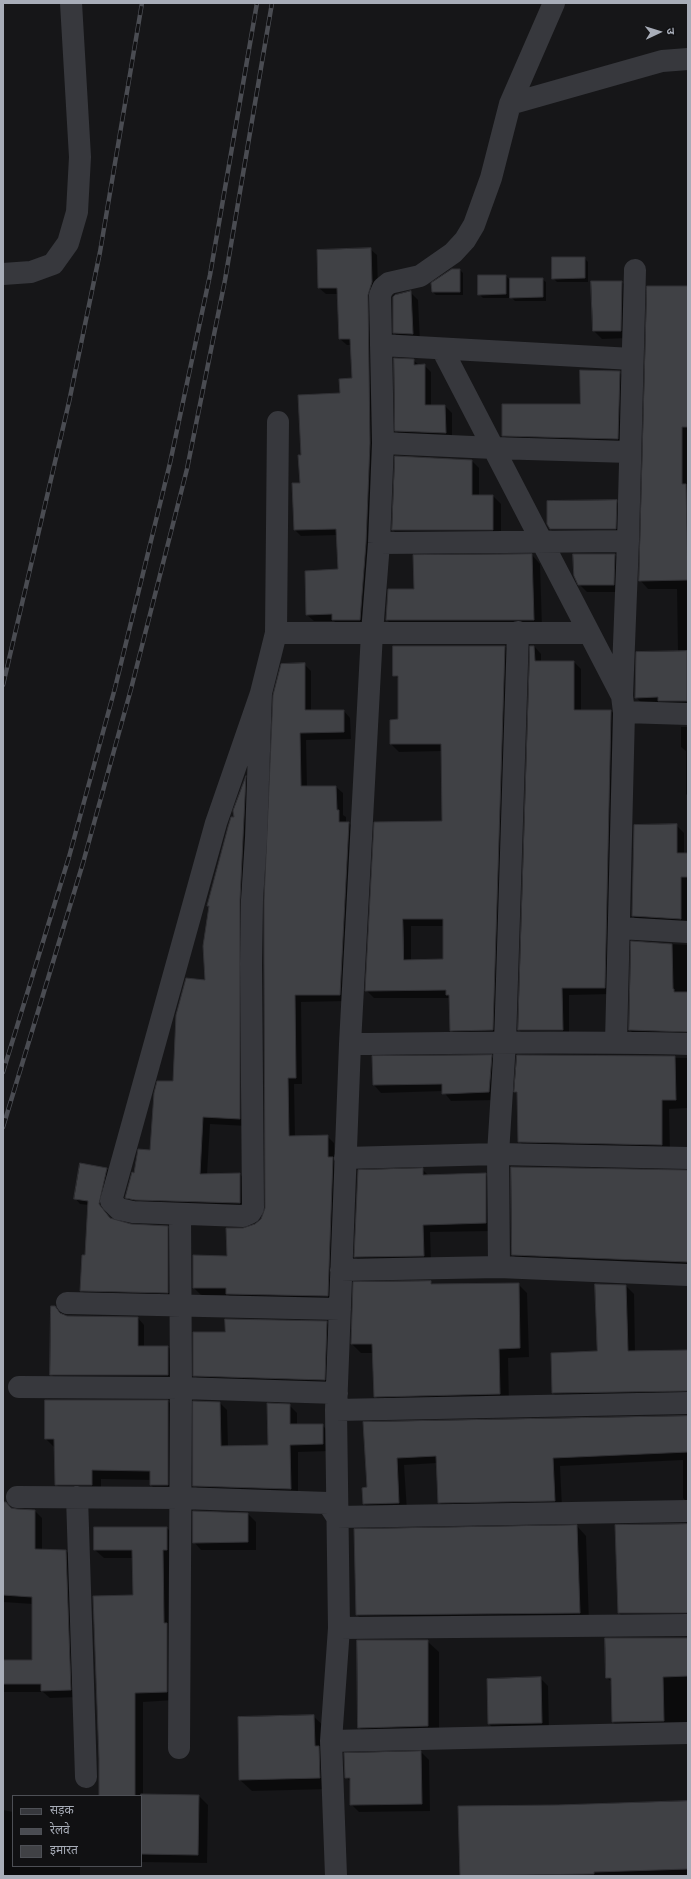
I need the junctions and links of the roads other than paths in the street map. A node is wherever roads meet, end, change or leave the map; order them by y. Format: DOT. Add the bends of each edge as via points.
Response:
graph roads {
  1 [pos="71,3"];
  2 [pos="554,3"];
  3 [pos="688,59"];
  4 [pos="510,104"];
  5 [pos="635,270"];
  6 [pos="3,274"];
  7 [pos="381,345"];
  8 [pos="442,349"];
  9 [pos="632,359"];
  10 [pos="278,422"];
  11 [pos="383,443"];
  12 [pos="494,448"];
  13 [pos="630,452"];
  14 [pos="628,541"];
  15 [pos="542,542"];
  16 [pos="379,543"];
  17 [pos="372,632"];
  18 [pos="518,632"];
  19 [pos="276,633"];
  20 [pos="590,633"];
  21 [pos="260,693"];
  22 [pos="623,704"];
  23 [pos="688,714"];
  24 [pos="619,928"];
  25 [pos="688,932"];
  26 [pos="505,1042"];
  27 [pos="616,1042"];
  28 [pos="350,1044"];
  29 [pos="688,1044"];
  30 [pos="498,1154"];
  31 [pos="345,1158"];
  32 [pos="688,1158"];
  33 [pos="180,1214"];
  34 [pos="498,1267"];
  35 [pos="341,1270"];
  36 [pos="688,1275"];
  37 [pos="67,1303"];
  38 [pos="181,1306"];
  39 [pos="340,1309"];
  40 [pos="20,1387"];
  41 [pos="182,1388"];
  42 [pos="337,1401"];
  43 [pos="688,1403"];
  44 [pos="17,1497"];
  45 [pos="77,1497"];
  46 [pos="181,1498"];
  47 [pos="688,1510"];
  48 [pos="337,1517"];
  49 [pos="688,1625"];
  50 [pos="339,1628"];
  51 [pos="688,1733"];
  52 [pos="331,1740"];
  53 [pos="179,1748"];
  54 [pos="86,1777"];
  55 [pos="336,1876"];
  1 -- 6 [label="street" via="80,157 77,212 68,243 53,264 31,272"];
  2 -- 4 [label="street"];
  3 -- 4 [label="street" via="662,61"];
  4 -- 7 [label="street" via="491,178 474,225 453,253 436,266 420,276 389,283 383,288 380,295"];
  5 -- 9 [label="street"];
  7 -- 8 [label="street"];
  7 -- 11 [label="street"];
  8 -- 9 [label="street"];
  8 -- 12 [label="street"];
  9 -- 13 [label="street"];
  10 -- 19 [label="street"];
  11 -- 12 [label="street"];
  11 -- 16 [label="street"];
  12 -- 13 [label="street"];
  12 -- 15 [label="street"];
  13 -- 14 [label="street"];
  14 -- 15 [label="street"];
  14 -- 22 [label="street"];
  15 -- 16 [label="street"];
  15 -- 20 [label="street"];
  16 -- 17 [label="street"];
  17 -- 18 [label="street"];
  17 -- 19 [label="street"];
  17 -- 28 [label="street"];
  18 -- 20 [label="street"];
  18 -- 26 [label="street"];
  19 -- 21 [label="street"];
  20 -- 22 [label="street"];
  21 -- 33 [label="street" via="251,956 253,1208 250,1213 243,1216"];
  21 -- 33 [label="street" via="216,824 111,1201 119,1209"];
  22 -- 23 [label="street"];
  22 -- 24 [label="street"];
  24 -- 25 [label="street"];
  24 -- 27 [label="street"];
  26 -- 27 [label="street"];
  26 -- 28 [label="street"];
  26 -- 30 [label="street"];
  27 -- 29 [label="street"];
  28 -- 31 [label="street"];
  30 -- 31 [label="street"];
  30 -- 32 [label="street"];
  30 -- 34 [label="street"];
  31 -- 35 [label="street"];
  33 -- 38 [label="street"];
  34 -- 35 [label="street"];
  34 -- 36 [label="street"];
  35 -- 39 [label="street"];
  37 -- 38 [label="street"];
  38 -- 39 [label="street"];
  38 -- 41 [label="street"];
  39 -- 42 [label="street"];
  40 -- 41 [label="street"];
  41 -- 42 [label="street"];
  41 -- 46 [label="street"];
  42 -- 43 [label="street"];
  42 -- 48 [label="street"];
  44 -- 45 [label="street"];
  45 -- 46 [label="street"];
  45 -- 54 [label="street"];
  46 -- 48 [label="street" via="328,1502"];
  46 -- 53 [label="street"];
  47 -- 48 [label="street"];
  48 -- 50 [label="street"];
  49 -- 50 [label="street"];
  50 -- 52 [label="street"];
  51 -- 52 [label="street"];
  52 -- 55 [label="street"];
}
